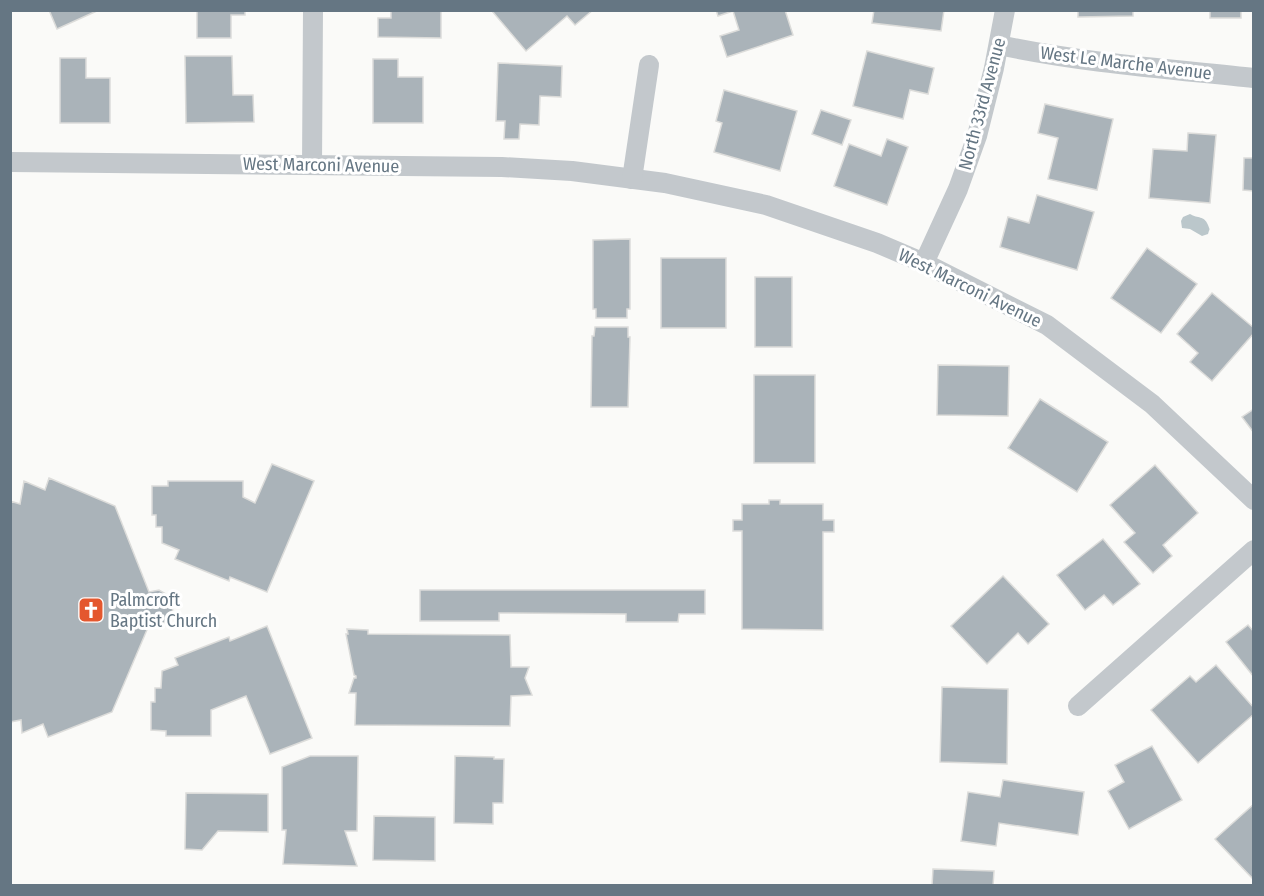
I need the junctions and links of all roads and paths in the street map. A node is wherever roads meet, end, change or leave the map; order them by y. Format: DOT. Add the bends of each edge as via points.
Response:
graph roads {
  1 [pos="313,10"];
  2 [pos="1005,10"];
  3 [pos="999,45"];
  4 [pos="649,64"];
  5 [pos="1254,78"];
  6 [pos="10,162"];
  7 [pos="312,165"];
  8 [pos="632,179"];
  9 [pos="924,262"];
  10 [pos="1254,500"];
  11 [pos="1254,550"];
  12 [pos="1078,706"];
  1 -- 7 [label="street"];
  2 -- 3 [label="street, North 33rd Avenue"];
  3 -- 5 [label="street, West Le Marche Avenue" via="1110,63"];
  3 -- 9 [label="street, North 33rd Avenue" via="977,136 958,189"];
  4 -- 8 [label="street"];
  6 -- 7 [label="street, West Marconi Avenue"];
  7 -- 8 [label="street, West Marconi Avenue" via="502,167"];
  8 -- 9 [label="street, West Marconi Avenue" via="766,205"];
  9 -- 10 [label="street, West Marconi Avenue" via="1047,325 1152,404"];
  11 -- 12 [label="street"];
}
